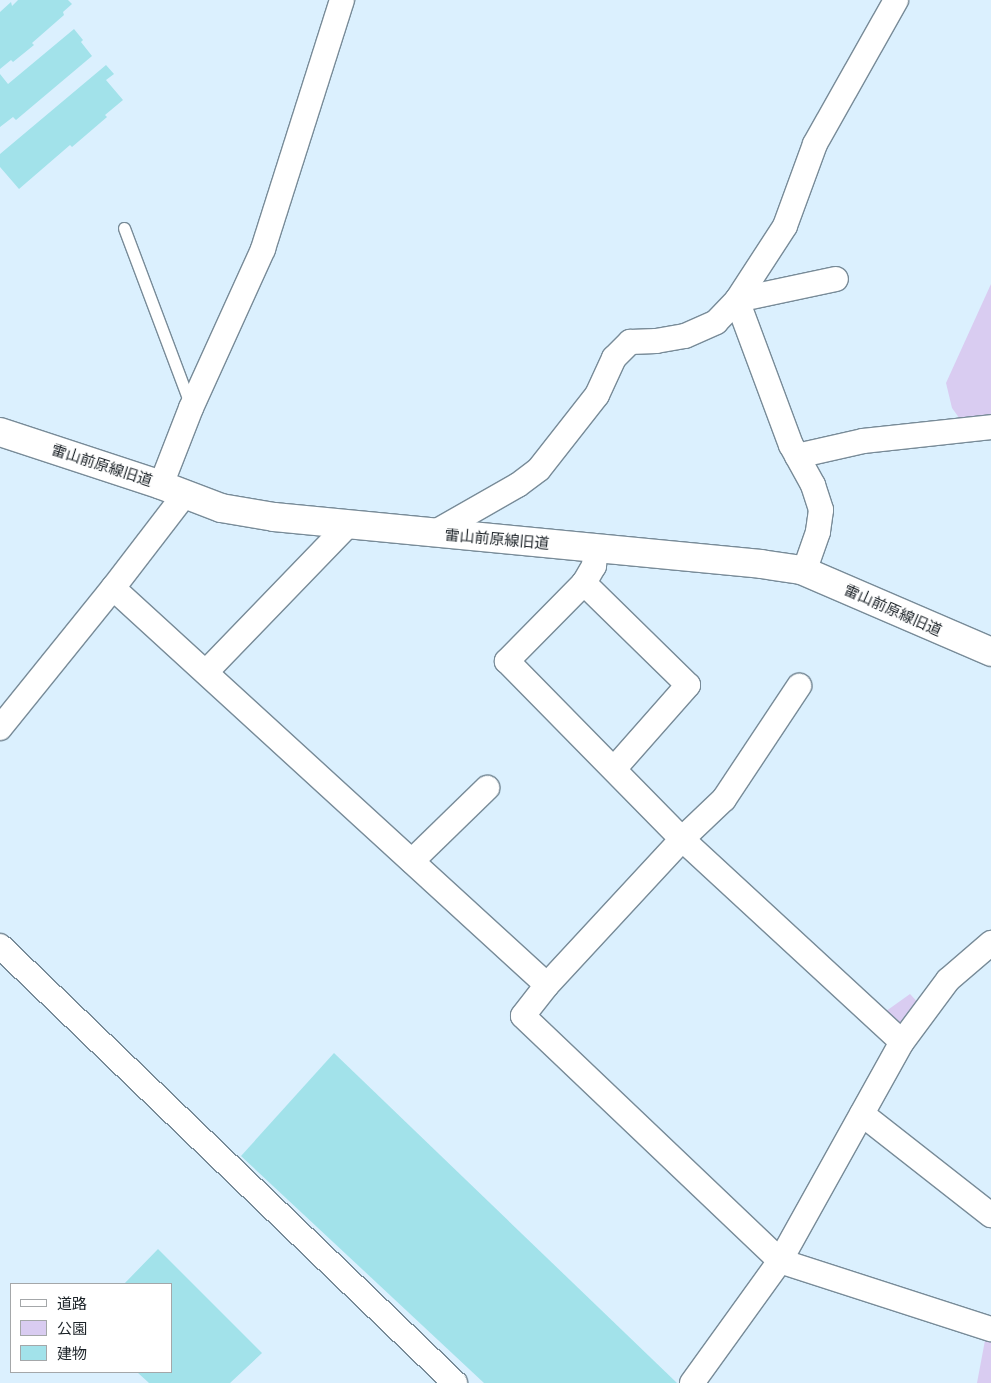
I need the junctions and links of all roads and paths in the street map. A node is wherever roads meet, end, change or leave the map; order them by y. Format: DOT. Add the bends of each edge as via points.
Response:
graph roads {
  1 [pos="342,0"];
  2 [pos="896,0"];
  3 [pos="124,228"];
  4 [pos="836,279"];
  5 [pos="737,300"];
  6 [pos="191,408"];
  7 [pos="991,427"];
  8 [pos="0,432"];
  9 [pos="797,456"];
  10 [pos="173,489"];
  11 [pos="348,525"];
  12 [pos="432,534"];
  13 [pos="596,548"];
  14 [pos="804,572"];
  15 [pos="584,583"];
  16 [pos="113,588"];
  17 [pos="991,652"];
  18 [pos="206,672"];
  19 [pos="800,686"];
  20 [pos="0,728"];
  21 [pos="614,769"];
  22 [pos="487,788"];
  23 [pos="682,839"];
  24 [pos="412,861"];
  25 [pos="991,943"];
  26 [pos="0,946"];
  27 [pos="547,985"];
  28 [pos="902,1042"];
  29 [pos="862,1114"];
  30 [pos="991,1215"];
  31 [pos="780,1261"];
  32 [pos="985,1322"];
  33 [pos="455,1383"];
  34 [pos="692,1383"];
  1 -- 6 [label="street" via="263,249"];
  2 -- 5 [label="street" via="815,144 785,226"];
  3 -- 6 [label="lane"];
  4 -- 5 [label="street"];
  5 -- 9 [label="street"];
  5 -- 12 [label="street" via="716,322 685,336 630,342 614,358 597,395 539,469 518,485"];
  6 -- 10 [label="street"];
  7 -- 9 [label="street" via="863,441"];
  8 -- 10 [label="street, 雷山前原線旧道"];
  9 -- 14 [label="street" via="822,510"];
  10 -- 11 [label="street, 雷山前原線旧道" via="222,508"];
  10 -- 16 [label="street"];
  11 -- 12 [label="street, 雷山前原線旧道"];
  11 -- 18 [label="street"];
  12 -- 13 [label="street, 雷山前原線旧道"];
  13 -- 14 [label="street, 雷山前原線旧道" via="761,564"];
  13 -- 15 [label="street" via="594,566"];
  14 -- 17 [label="street, 雷山前原線旧道"];
  15 -- 21 [label="street" via="688,685"];
  15 -- 21 [label="street" via="507,660"];
  16 -- 18 [label="street"];
  16 -- 20 [label="street"];
  18 -- 24 [label="street"];
  19 -- 23 [label="street" via="724,799"];
  21 -- 23 [label="street"];
  22 -- 24 [label="street"];
  23 -- 27 [label="street"];
  23 -- 28 [label="street"];
  24 -- 27 [label="street"];
  25 -- 28 [label="street" via="948,980"];
  26 -- 33 [label="street"];
  27 -- 31 [label="street" via="523,1016"];
  28 -- 29 [label="street"];
  29 -- 30 [label="street"];
  29 -- 31 [label="street"];
  31 -- 32 [label="street"];
  31 -- 34 [label="street"];
}
